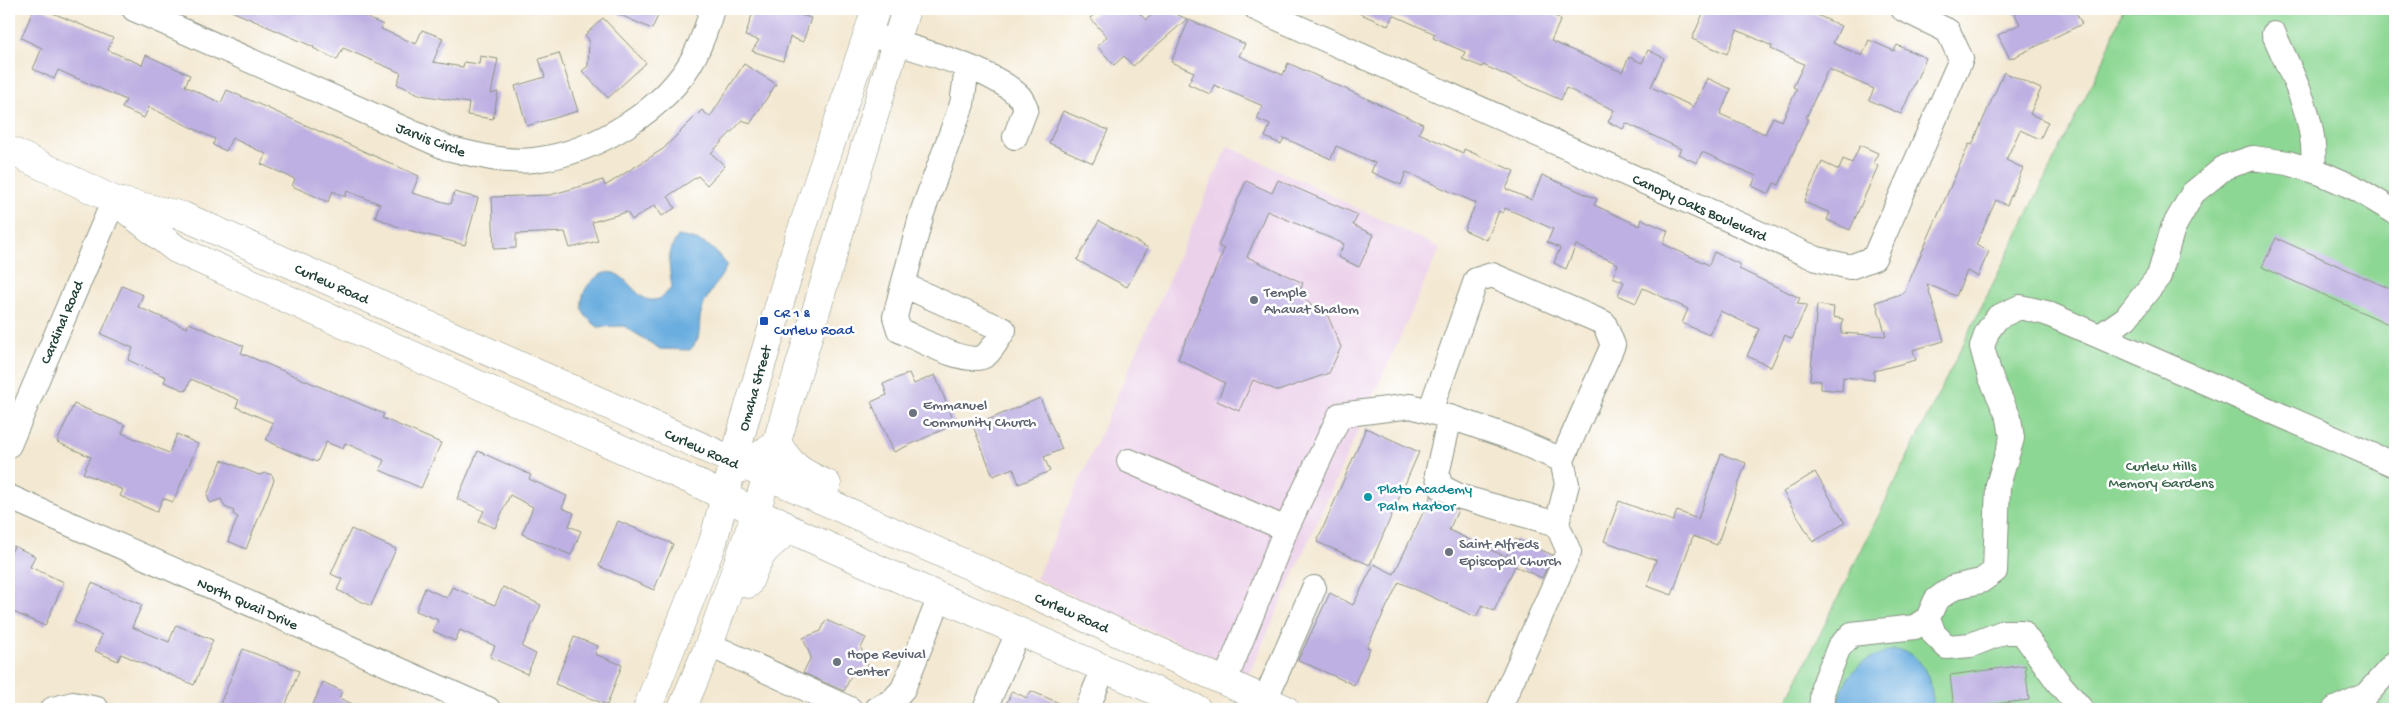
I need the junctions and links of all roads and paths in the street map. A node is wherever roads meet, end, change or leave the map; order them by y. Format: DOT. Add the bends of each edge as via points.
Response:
graph roads {
  1 [pos="712,9"];
  2 [pos="876,9"];
  3 [pos="906,9"];
  4 [pos="1258,9"];
  5 [pos="1904,9"];
  6 [pos="147,11"];
  7 [pos="869,34"];
  8 [pos="2274,34"];
  9 [pos="895,43"];
  10 [pos="967,68"];
  11 [pos="1016,137"];
  12 [pos="9,150"];
  13 [pos="2313,170"];
  14 [pos="114,200"];
  15 [pos="2395,212"];
  16 [pos="903,285"];
  17 [pos="2100,336"];
  18 [pos="1440,414"];
  19 [pos="777,442"];
  20 [pos="9,444"];
  21 [pos="1562,460"];
  22 [pos="1129,461"];
  23 [pos="2395,465"];
  24 [pos="741,483"];
  25 [pos="9,497"];
  26 [pos="1557,524"];
  27 [pos="790,529"];
  28 [pos="1286,529"];
  29 [pos="1314,588"];
  30 [pos="940,597"];
  31 [pos="1040,597"];
  32 [pos="1928,618"];
  33 [pos="1018,632"];
  34 [pos="1049,646"];
  35 [pos="723,651"];
  36 [pos="2395,663"];
  37 [pos="1103,670"];
  38 [pos="1225,681"];
  39 [pos="1275,704"];
  40 [pos="53,709"];
  41 [pos="97,709"];
  42 [pos="488,709"];
  43 [pos="647,709"];
  44 [pos="682,709"];
  45 [pos="691,709"];
  46 [pos="850,709"];
  47 [pos="876,709"];
  48 [pos="985,709"];
  49 [pos="1087,709"];
  50 [pos="1197,709"];
  51 [pos="1499,709"];
  52 [pos="1821,709"];
  53 [pos="2082,709"];
  54 [pos="2335,709"];
  1 -- 6 [label="street, Jarvis Circle" via="694,56 670,90 645,113 617,132 582,148 534,160 485,158 447,148"];
  2 -- 7 [label="main road, Omaha Street"];
  3 -- 9 [label="main road, Omaha Street"];
  4 -- 5 [label="street, Canopy Oaks Boulevard" via="1817,259 1850,267 1874,258 1961,59 1948,31"];
  7 -- 9 [label="street"];
  7 -- 24 [label="main road, Omaha Street" via="800,235"];
  8 -- 13 [label="street" via="2307,110 2314,154"];
  9 -- 10 [label="street"];
  9 -- 19 [label="main road, Omaha Street"];
  10 -- 11 [label="street" via="992,78 1019,95 1026,108"];
  10 -- 16 [label="street" via="962,104 922,213"];
  12 -- 14 [label="main road, Curlew Road"];
  13 -- 15 [label="street" via="2355,188"];
  13 -- 17 [label="street" via="2253,158 2225,167 2193,193 2173,228 2159,276 2126,318"];
  14 -- 20 [label="street, Cardinal Road"];
  14 -- 24 [label="main road, Curlew Road" via="183,216"];
  14 -- 24 [label="main road, Curlew Road" via="176,249 368,335"];
  17 -- 23 [label="street"];
  17 -- 32 [label="street" via="2046,313 2020,307 1998,317 1987,332 1982,347 1990,376 2009,418 2012,438 1998,485 1995,571 1982,581 1954,587 1936,600"];
  18 -- 21 [label="street" via="1506,436"];
  18 -- 21 [label="street" via="1476,280 1492,274 1604,322 1613,345"];
  18 -- 26 [label="street" via="1437,474 1441,487 1461,497"];
  18 -- 28 [label="street" via="1411,406 1340,415"];
  19 -- 24 [label="main road, Omaha Street"];
  19 -- 31 [label="main road" via="797,470 989,556"];
  21 -- 26 [label="street" via="1567,484"];
  22 -- 28 [label="street"];
  24 -- 27 [label="main road, Curlew Road"];
  24 -- 31 [label="main road, Curlew Road"];
  24 -- 43 [label="main road, Omaha Street" via="713,542"];
  24 -- 44 [label="main road, Omaha Street" via="710,645"];
  25 -- 42 [label="street, North Quail Drive"];
  26 -- 51 [label="street" via="1569,552"];
  27 -- 30 [label="main road, Curlew Road"];
  27 -- 35 [label="main road" via="758,557"];
  28 -- 38 [label="street"];
  29 -- 39 [label="street"];
  30 -- 33 [label="main road, Curlew Road"];
  30 -- 47 [label="street" via="903,689 892,701"];
  31 -- 38 [label="main road, Curlew Road"];
  32 -- 52 [label="street" via="1915,627 1852,634 1839,647 1823,686"];
  32 -- 53 [label="street" via="1934,634 1946,647 1971,645 2004,632 2022,632"];
  33 -- 34 [label="main road, Curlew Road"];
  33 -- 48 [label="street"];
  34 -- 37 [label="main road, Curlew Road"];
  34 -- 38 [label="main road" via="1078,642 1192,687 1206,689"];
  35 -- 45 [label="main road" via="710,687"];
  35 -- 46 [label="street"];
  36 -- 54 [label="street" via="2366,695"];
  37 -- 49 [label="street"];
  37 -- 50 [label="main road, Curlew Road"];
  38 -- 39 [label="main road, Curlew Road"];
  40 -- 41 [label="street" via="73,704"];
}
